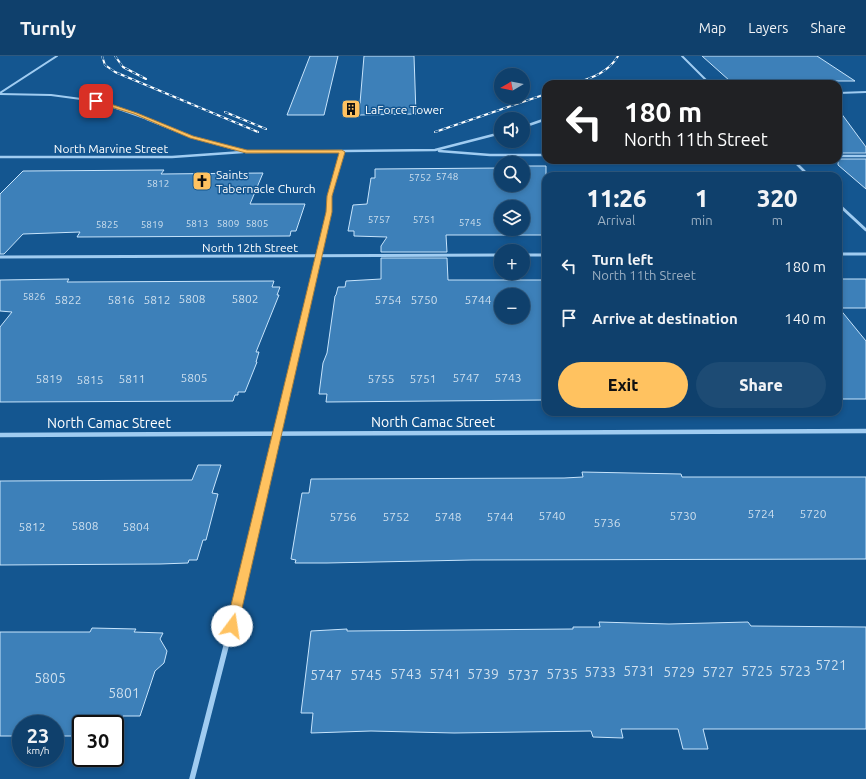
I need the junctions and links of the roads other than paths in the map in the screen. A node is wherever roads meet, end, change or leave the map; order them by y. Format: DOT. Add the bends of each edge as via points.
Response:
graph roads {
  1 [pos="57,56"];
  2 [pos="682,56"];
  3 [pos="706,80"];
  4 [pos="842,92"];
  5 [pos="866,92"];
  6 [pos="0,94"];
  7 [pos="542,120"];
  8 [pos="530,124"];
  9 [pos="494,134"];
  10 [pos="435,150"];
  11 [pos="246,152"];
  12 [pos="342,152"];
  13 [pos="542,155"];
  14 [pos="842,156"];
  15 [pos="866,156"];
  16 [pos="0,157"];
  17 [pos="797,164"];
  18 [pos="805,172"];
  19 [pos="842,208"];
  20 [pos="866,230"];
  21 [pos="842,254"];
  22 [pos="866,254"];
  23 [pos="319,255"];
  24 [pos="494,255"];
  25 [pos="530,255"];
  26 [pos="542,255"];
  27 [pos="0,257"];
  28 [pos="866,431"];
  29 [pos="276,434"];
  30 [pos="0,435"];
  31 [pos="192,779"];
  1 -- 6 [label="street"];
  2 -- 3 [label="street"];
  4 -- 5 [label="street"];
  6 -- 11 [label="street" via="51,95 96,101 192,137"];
  7 -- 8 [label="street"];
  9 -- 10 [label="street"];
  10 -- 12 [label="street"];
  10 -- 13 [label="street" via="490,155"];
  11 -- 12 [label="street"];
  11 -- 16 [label="street, North Marvine Street" via="172,157"];
  12 -- 23 [label="street" via="330,196"];
  14 -- 15 [label="street"];
  17 -- 18 [label="street"];
  19 -- 20 [label="street"];
  21 -- 22 [label="street"];
  23 -- 24 [label="street, North 12th Street"];
  23 -- 27 [label="street, North 12th Street"];
  23 -- 29 [label="street"];
  25 -- 26 [label="street"];
  28 -- 29 [label="street, North Camac Street"];
  29 -- 30 [label="street, North Camac Street"];
  29 -- 31 [label="street" via="240,595"];
}
